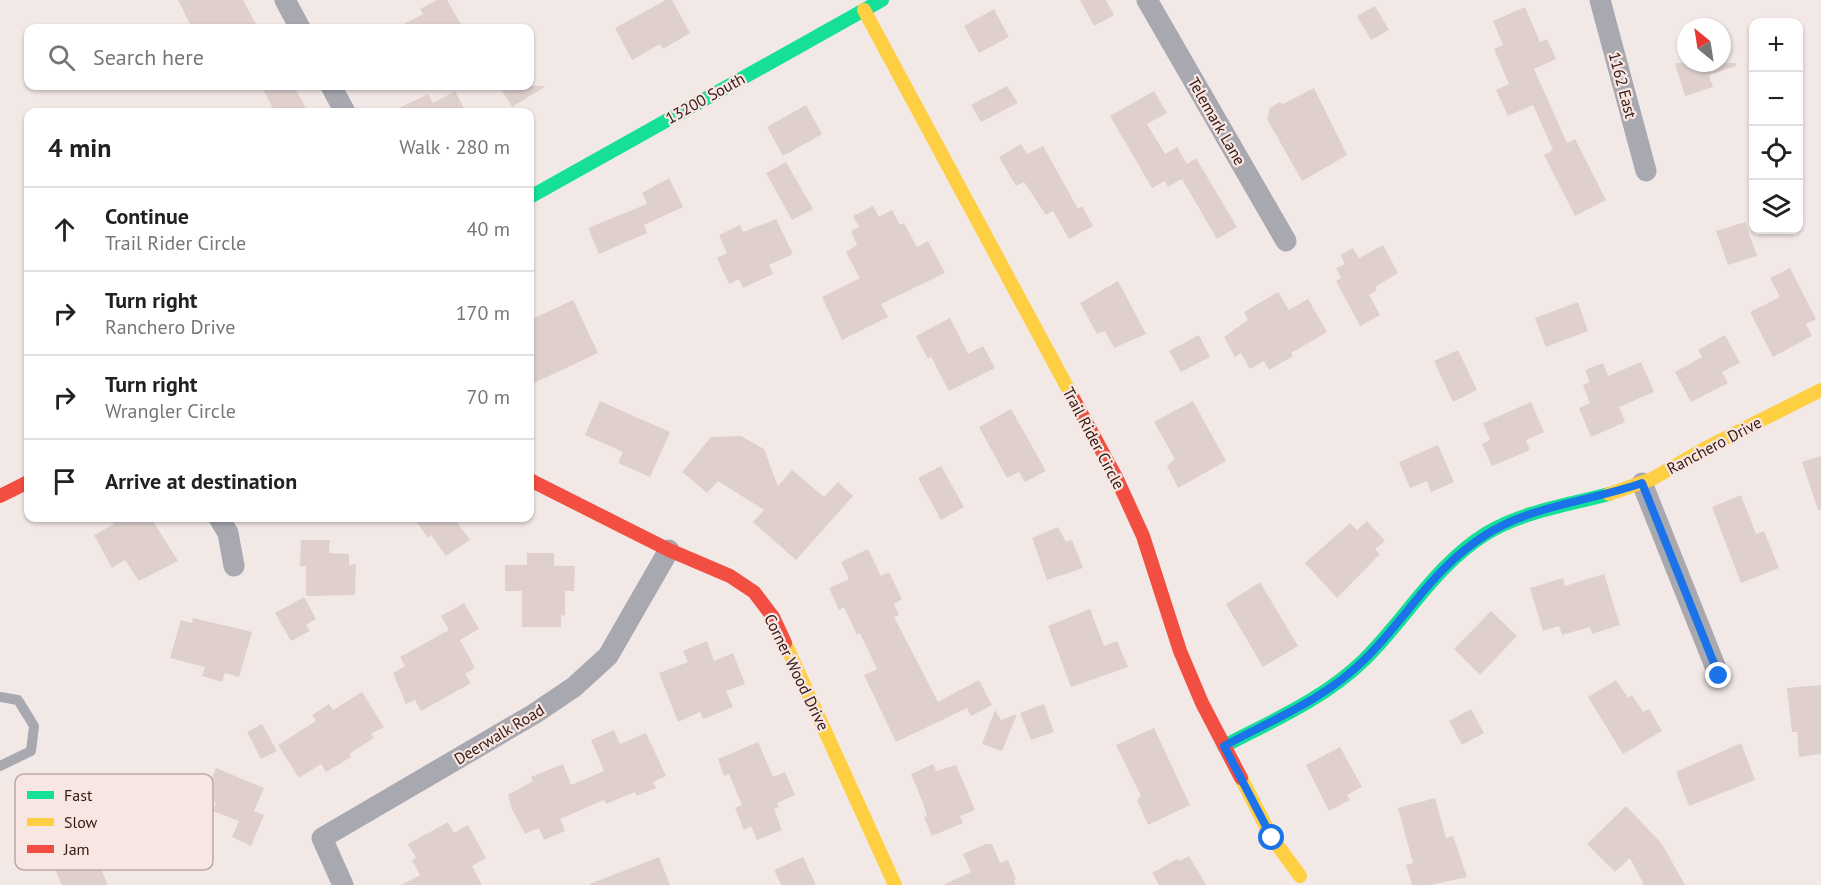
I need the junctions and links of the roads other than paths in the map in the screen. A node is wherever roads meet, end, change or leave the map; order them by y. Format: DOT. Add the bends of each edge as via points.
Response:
graph roads {
  1 [pos="285,0"];
  2 [pos="882,0"];
  3 [pos="1147,0"];
  4 [pos="1600,0"];
  5 [pos="864,10"];
  6 [pos="298,24"];
  7 [pos="333,90"];
  8 [pos="343,108"];
  9 [pos="1646,171"];
  10 [pos="534,195"];
  11 [pos="1286,241"];
  12 [pos="1821,390"];
  13 [pos="534,482"];
  14 [pos="1642,483"];
  15 [pos="24,484"];
  16 [pos="0,496"];
  17 [pos="221,522"];
  18 [pos="669,550"];
  19 [pos="234,566"];
  20 [pos="1719,676"];
  21 [pos="0,697"];
  22 [pos="1224,746"];
  23 [pos="0,766"];
  24 [pos="1300,876"];
  25 [pos="343,885"];
  26 [pos="895,885"];
  1 -- 6 [label="street"];
  2 -- 5 [label="street, 13200 South"];
  3 -- 11 [label="street, Telemark Lane"];
  4 -- 9 [label="street, 1162 East"];
  5 -- 10 [label="street, 13200 South"];
  5 -- 22 [label="street, Trail Rider Circle" via="1116,477 1143,536 1180,651"];
  7 -- 8 [label="street"];
  12 -- 14 [label="street, Ranchero Drive"];
  13 -- 18 [label="street, Corner Wood Drive"];
  14 -- 20 [label="street"];
  14 -- 22 [label="street, Ranchero Drive" via="1520,517 1461,550 1436,573 1363,661 1332,686"];
  15 -- 16 [label="street"];
  17 -- 19 [label="street" via="228,533"];
  18 -- 25 [label="street, Deerwalk Road" via="608,656 574,687 322,838"];
  18 -- 26 [label="street, Corner Wood Drive" via="730,576 754,592 773,617"];
  21 -- 23 [label="lane" via="18,700 34,726 31,751"];
  22 -- 24 [label="street, Trail Rider Circle" via="1272,838"];
}
